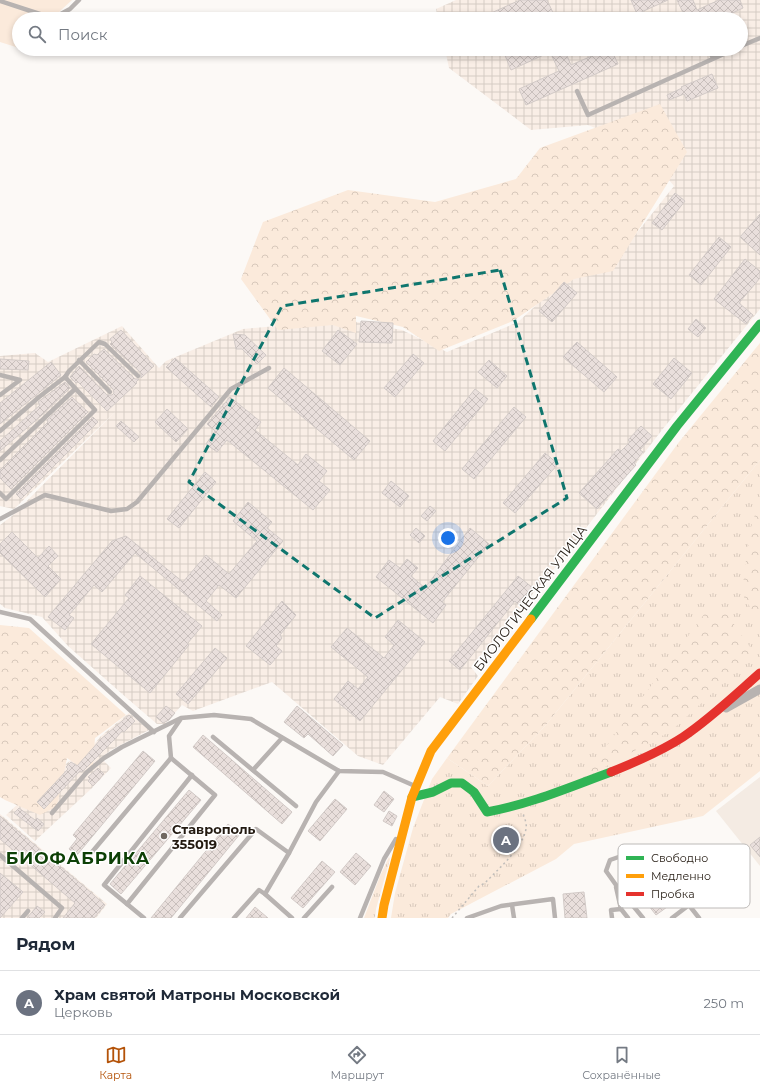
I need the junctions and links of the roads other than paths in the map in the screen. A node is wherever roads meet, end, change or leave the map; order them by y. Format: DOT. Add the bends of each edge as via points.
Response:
graph roads {
  1 [pos="79,0"];
  2 [pos="0,1"];
  3 [pos="34,12"];
  4 [pos="64,12"];
  5 [pos="760,38"];
  6 [pos="748,43"];
  7 [pos="718,56"];
  8 [pos="713,58"];
  9 [pos="577,90"];
  10 [pos="760,324"];
  11 [pos="79,360"];
  12 [pos="269,368"];
  13 [pos="0,375"];
  14 [pos="138,376"];
  15 [pos="65,377"];
  16 [pos="75,389"];
  17 [pos="110,392"];
  18 [pos="0,395"];
  19 [pos="0,431"];
  20 [pos="0,460"];
  21 [pos="0,493"];
  22 [pos="0,519"];
  23 [pos="0,612"];
  24 [pos="760,673"];
  25 [pos="760,689"];
  26 [pos="181,718"];
  27 [pos="708,718"];
  28 [pos="154,732"];
  29 [pos="213,737"];
  30 [pos="282,738"];
  31 [pos="171,758"];
  32 [pos="253,770"];
  33 [pos="340,771"];
  34 [pos="192,775"];
  35 [pos="416,786"];
  36 [pos="412,797"];
  37 [pos="296,806"];
  38 [pos="52,813"];
  39 [pos="404,828"];
  40 [pos="289,853"];
  41 [pos="0,856"];
  42 [pos="618,857"];
  43 [pos="87,858"];
  44 [pos="616,885"];
  45 [pos="332,886"];
  46 [pos="618,887"];
  47 [pos="265,894"];
  48 [pos="618,895"];
  49 [pos="127,904"];
  50 [pos="512,905"];
  51 [pos="635,908"];
  52 [pos="684,908"];
  53 [pos="691,908"];
  54 [pos="621,909"];
  55 [pos="28,911"];
  56 [pos="22,918"];
  57 [pos="55,918"];
  58 [pos="144,918"];
  59 [pos="180,918"];
  60 [pos="234,918"];
  61 [pos="292,918"];
  62 [pos="304,918"];
  63 [pos="360,918"];
  64 [pos="382,918"];
  65 [pos="467,918"];
  66 [pos="514,918"];
  67 [pos="555,918"];
  68 [pos="612,918"];
  69 [pos="628,918"];
  70 [pos="643,918"];
  71 [pos="672,918"];
  72 [pos="699,918"];
  1 -- 4 [label="lane"];
  2 -- 3 [label="lane"];
  5 -- 6 [label="lane"];
  7 -- 8 [label="lane"];
  8 -- 9 [label="lane" via="588,115"];
  10 -- 35 [label="street, БИОЛОГИЧЕСКАЯ УЛИЦА" via="677,426 444,732 431,751"];
  11 -- 14 [label="lane" via="99,342 105,344"];
  11 -- 15 [label="lane"];
  11 -- 17 [label="lane"];
  12 -- 22 [label="lane" via="231,389 136,502 127,509 111,511 45,495"];
  13 -- 18 [label="lane" via="20,380"];
  15 -- 16 [label="lane"];
  15 -- 19 [label="lane"];
  16 -- 20 [label="lane"];
  16 -- 21 [label="lane" via="95,410 6,499"];
  23 -- 28 [label="lane" via="30,619"];
  24 -- 27 [label="street"];
  25 -- 27 [label="street"];
  26 -- 28 [label="lane"];
  26 -- 30 [label="lane" via="214,715 250,719"];
  26 -- 31 [label="lane" via="169,736"];
  27 -- 36 [label="street" via="670,746 622,768 508,808 487,812 474,792 462,783 451,783 433,792"];
  28 -- 38 [label="lane" via="104,758 87,772"];
  29 -- 32 [label="lane"];
  30 -- 32 [label="lane"];
  30 -- 33 [label="lane"];
  31 -- 34 [label="lane"];
  31 -- 43 [label="lane"];
  32 -- 37 [label="lane"];
  33 -- 35 [label="lane" via="383,772"];
  33 -- 40 [label="lane" via="316,802"];
  34 -- 49 [label="lane" via="215,795"];
  34 -- 49 [label="lane" via="104,884"];
  35 -- 36 [label="street, БИОЛОГИЧЕСКАЯ УЛИЦА"];
  36 -- 39 [label="street, БИОЛОГИЧЕСКАЯ УЛИЦА"];
  39 -- 63 [label="lane" via="384,859"];
  39 -- 64 [label="street, БИОЛОГИЧЕСКАЯ УЛИЦА"];
  40 -- 47 [label="lane"];
  40 -- 59 [label="lane" via="256,829"];
  41 -- 57 [label="lane" via="62,908"];
  42 -- 44 [label="lane" via="610,860 606,871"];
  44 -- 46 [label="lane"];
  44 -- 48 [label="lane"];
  45 -- 62 [label="lane"];
  47 -- 60 [label="lane" via="259,890"];
  47 -- 61 [label="lane"];
  49 -- 58 [label="lane"];
  50 -- 65 [label="lane" via="501,906"];
  50 -- 66 [label="lane"];
  50 -- 67 [label="lane" via="553,899"];
  51 -- 70 [label="lane"];
  52 -- 71 [label="lane"];
  53 -- 72 [label="lane"];
  54 -- 68 [label="lane" via="611,910"];
  54 -- 69 [label="lane"];
  55 -- 56 [label="lane"];
}
